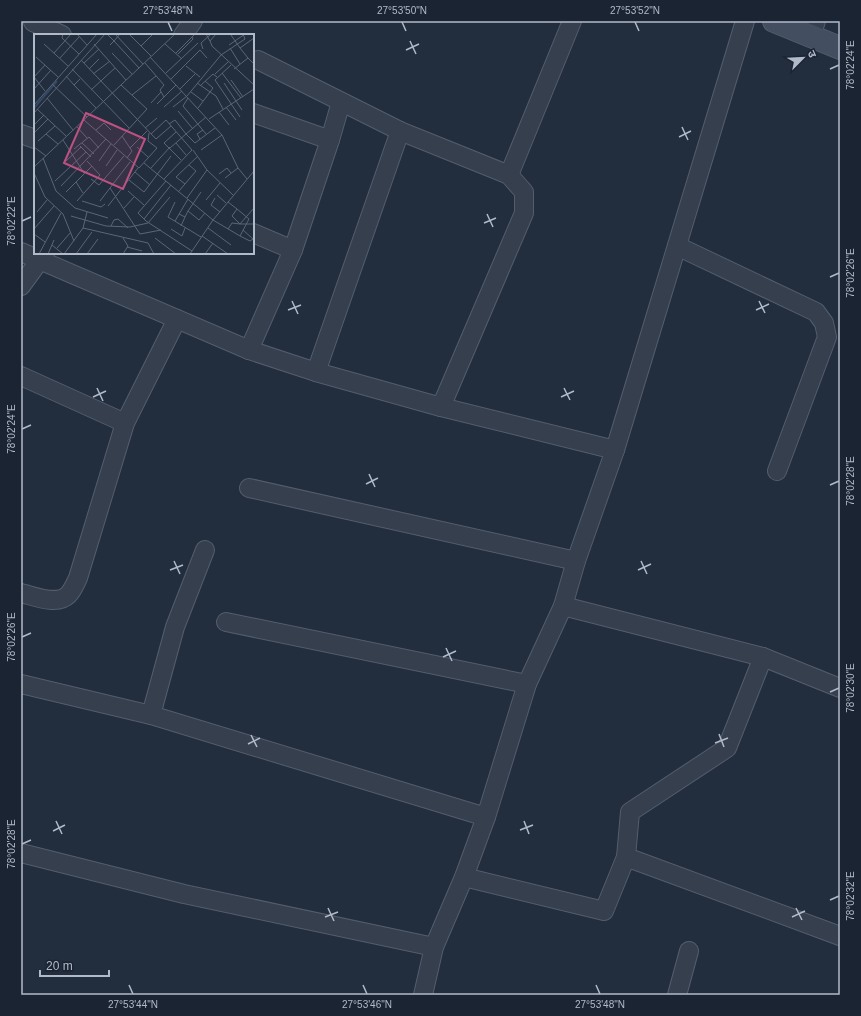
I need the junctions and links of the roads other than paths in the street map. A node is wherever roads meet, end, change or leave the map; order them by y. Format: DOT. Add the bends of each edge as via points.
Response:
graph roads {
  1 [pos="193,21"];
  2 [pos="572,21"];
  3 [pos="745,21"];
  4 [pos="774,21"];
  5 [pos="33,22"];
  6 [pos="814,28"];
  7 [pos="60,34"];
  8 [pos="184,34"];
  9 [pos="840,48"];
  10 [pos="258,60"];
  11 [pos="341,102"];
  12 [pos="254,113"];
  13 [pos="400,131"];
  14 [pos="21,134"];
  15 [pos="34,139"];
  16 [pos="330,140"];
  17 [pos="509,174"];
  18 [pos="254,233"];
  19 [pos="677,246"];
  20 [pos="293,250"];
  21 [pos="21,252"];
  22 [pos="43,256"];
  23 [pos="21,286"];
  24 [pos="177,320"];
  25 [pos="249,350"];
  26 [pos="316,372"];
  27 [pos="21,376"];
  28 [pos="441,407"];
  29 [pos="125,422"];
  30 [pos="615,450"];
  31 [pos="777,471"];
  32 [pos="249,488"];
  33 [pos="205,550"];
  34 [pos="576,561"];
  35 [pos="21,593"];
  36 [pos="563,606"];
  37 [pos="226,622"];
  38 [pos="763,657"];
  39 [pos="21,684"];
  40 [pos="527,684"];
  41 [pos="840,688"];
  42 [pos="151,716"];
  43 [pos="486,817"];
  44 [pos="21,853"];
  45 [pos="626,857"];
  46 [pos="464,877"];
  47 [pos="840,936"];
  48 [pos="434,947"];
  49 [pos="689,951"];
  50 [pos="423,995"];
  51 [pos="677,995"];
  1 -- 8 [label="street"];
  2 -- 17 [label="street"];
  3 -- 19 [label="street"];
  4 -- 6 [label="main road"];
  5 -- 7 [label="street"];
  6 -- 9 [label="main road"];
  10 -- 11 [label="street"];
  11 -- 13 [label="street"];
  11 -- 16 [label="street"];
  12 -- 16 [label="street"];
  13 -- 17 [label="street"];
  13 -- 26 [label="street"];
  14 -- 15 [label="street"];
  16 -- 20 [label="street"];
  17 -- 28 [label="street" via="524,192 524,213"];
  18 -- 20 [label="street"];
  19 -- 30 [label="street"];
  19 -- 31 [label="street" via="816,312 824,323 827,337"];
  20 -- 25 [label="street"];
  21 -- 22 [label="street"];
  22 -- 23 [label="street"];
  22 -- 24 [label="street"];
  24 -- 25 [label="street"];
  24 -- 29 [label="street"];
  25 -- 26 [label="street"];
  26 -- 28 [label="street"];
  27 -- 29 [label="street"];
  28 -- 30 [label="street"];
  29 -- 35 [label="street" via="73,589 66,597 57,600"];
  30 -- 34 [label="street"];
  32 -- 34 [label="street"];
  33 -- 42 [label="street" via="175,627"];
  34 -- 36 [label="street"];
  36 -- 38 [label="street"];
  36 -- 40 [label="street"];
  37 -- 40 [label="street"];
  38 -- 41 [label="street"];
  38 -- 45 [label="street" via="727,748 630,812"];
  39 -- 42 [label="street"];
  40 -- 43 [label="street"];
  42 -- 43 [label="street"];
  43 -- 46 [label="street"];
  44 -- 48 [label="street" via="184,894"];
  45 -- 46 [label="street" via="604,910"];
  45 -- 47 [label="street"];
  46 -- 48 [label="street"];
  48 -- 50 [label="street"];
  49 -- 51 [label="street"];
}
